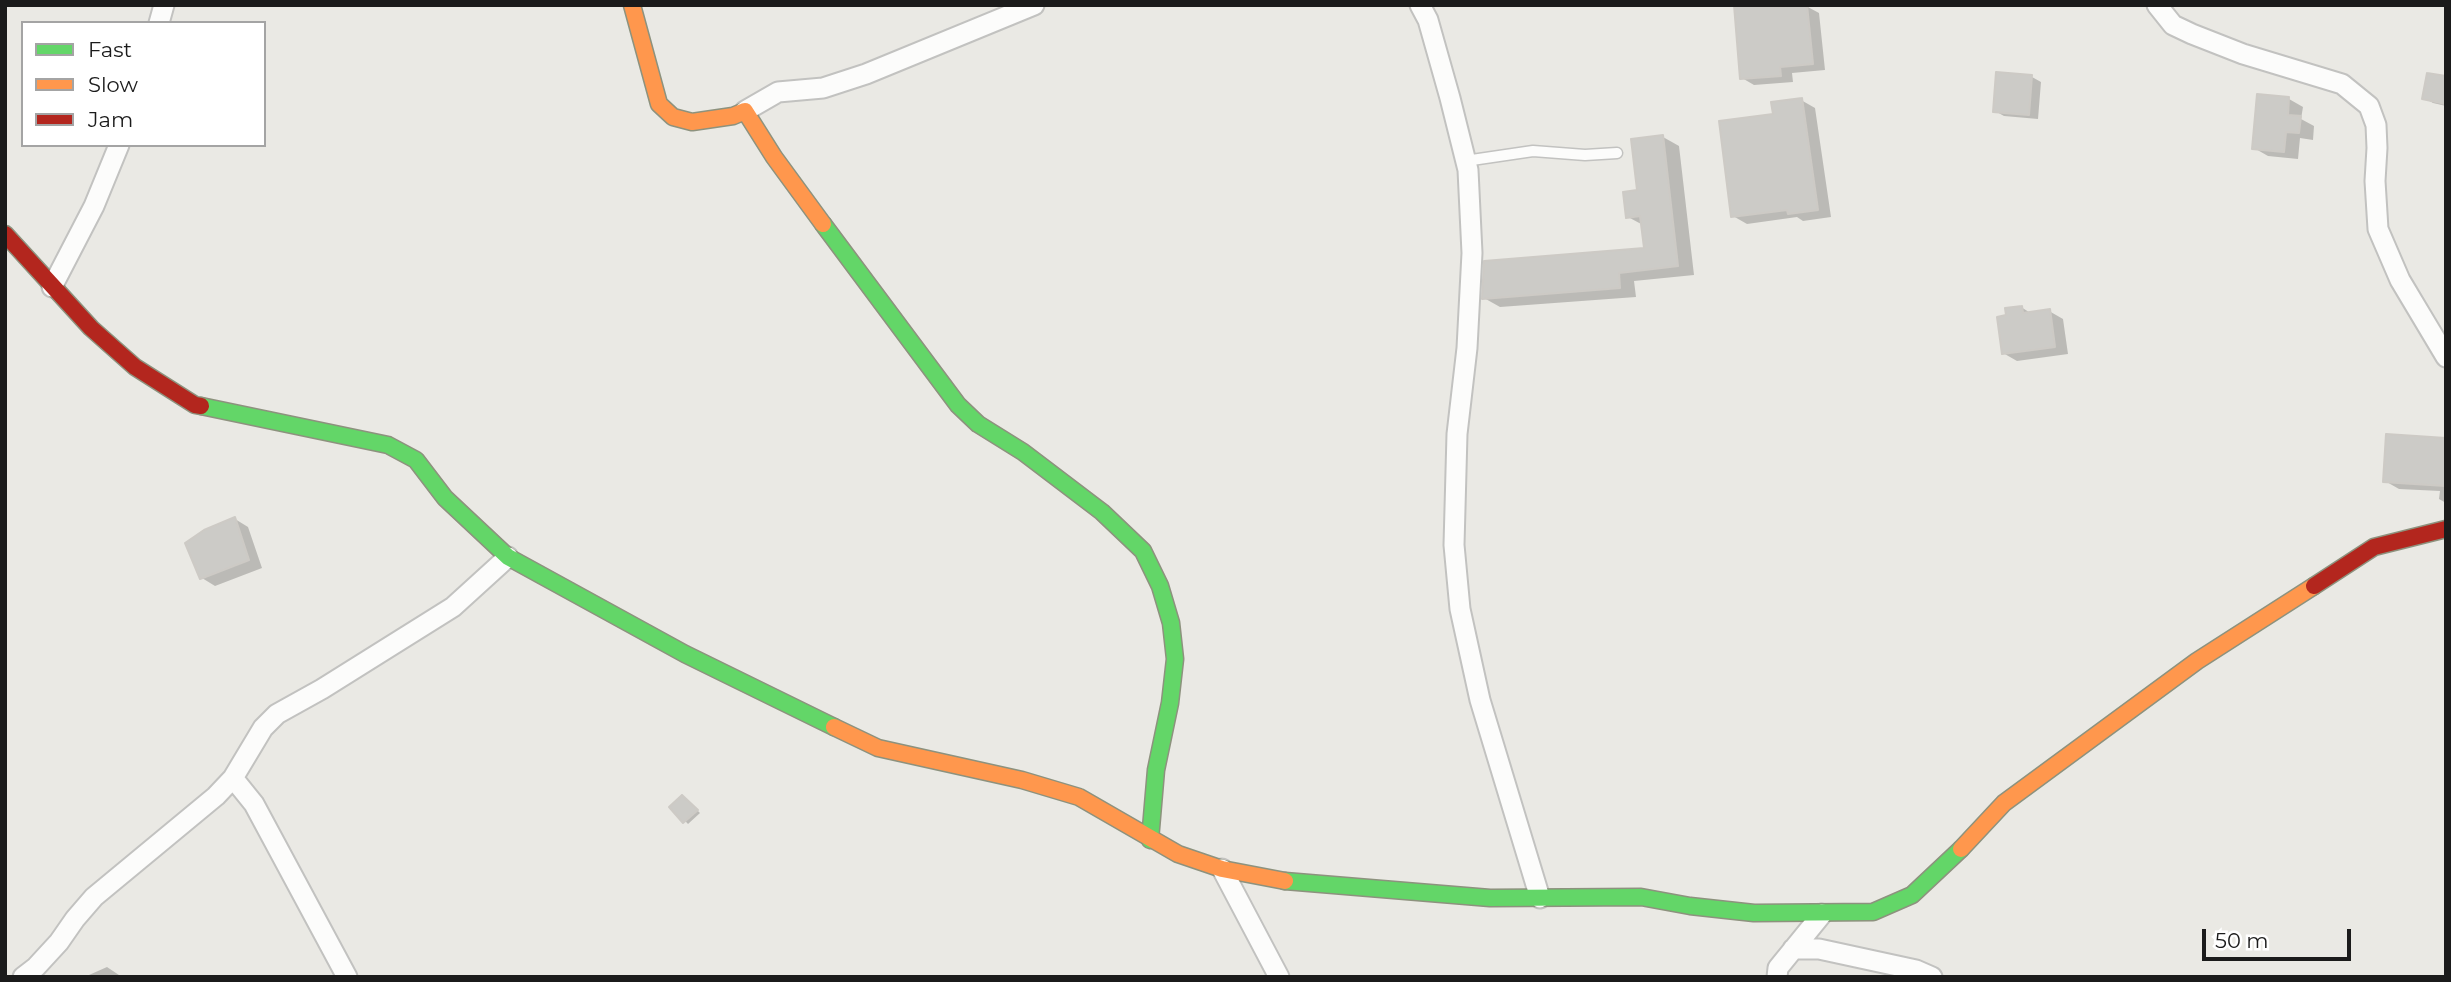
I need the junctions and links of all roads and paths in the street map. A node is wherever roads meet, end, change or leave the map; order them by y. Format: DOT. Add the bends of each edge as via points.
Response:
graph roads {
  1 [pos="632,5"];
  2 [pos="1034,5"];
  3 [pos="1420,5"];
  4 [pos="2157,5"];
  5 [pos="745,111"];
  6 [pos="118,147"];
  7 [pos="1617,153"];
  8 [pos="1465,161"];
  9 [pos="5,234"];
  10 [pos="52,288"];
  11 [pos="2446,357"];
  12 [pos="2446,529"];
  13 [pos="508,557"];
  14 [pos="233,778"];
  15 [pos="1150,840"];
  16 [pos="1222,869"];
  17 [pos="1540,898"];
  18 [pos="1822,914"];
  19 [pos="1793,949"];
  20 [pos="23,977"];
  21 [pos="347,977"];
  22 [pos="1279,977"];
  23 [pos="1777,977"];
  24 [pos="1931,977"];
  1 -- 5 [label="street" via="659,104 673,117 692,122"];
  2 -- 5 [label="street" via="866,74 823,88 778,92"];
  3 -- 8 [label="street"];
  4 -- 11 [label="street" via="2173,25 2243,54 2342,84 2369,106 2376,125 2378,229 2400,280"];
  5 -- 15 [label="street" via="774,157 958,405 1102,512 1143,551 1171,623 1175,659 1156,770"];
  6 -- 10 [label="street"];
  7 -- 8 [label="lane" via="1533,151"];
  8 -- 17 [label="street" via="1472,253 1457,434 1455,558 1480,700"];
  9 -- 10 [label="street"];
  10 -- 13 [label="street" via="135,366 195,405 388,445 416,460 445,498"];
  12 -- 18 [label="street" via="2374,547 2197,661 2004,803 1912,895 1872,912"];
  13 -- 14 [label="street" via="453,607 277,713"];
  13 -- 15 [label="street" via="685,654 878,748 1079,797"];
  14 -- 20 [label="street" via="94,897 59,942"];
  14 -- 21 [label="street" via="254,804"];
  15 -- 16 [label="street"];
  16 -- 17 [label="street" via="1271,880 1358,889"];
  16 -- 22 [label="street"];
  17 -- 18 [label="street" via="1641,897 1754,913"];
  18 -- 19 [label="street"];
  19 -- 23 [label="street" via="1778,968"];
  19 -- 24 [label="street" via="1819,949"];
}
